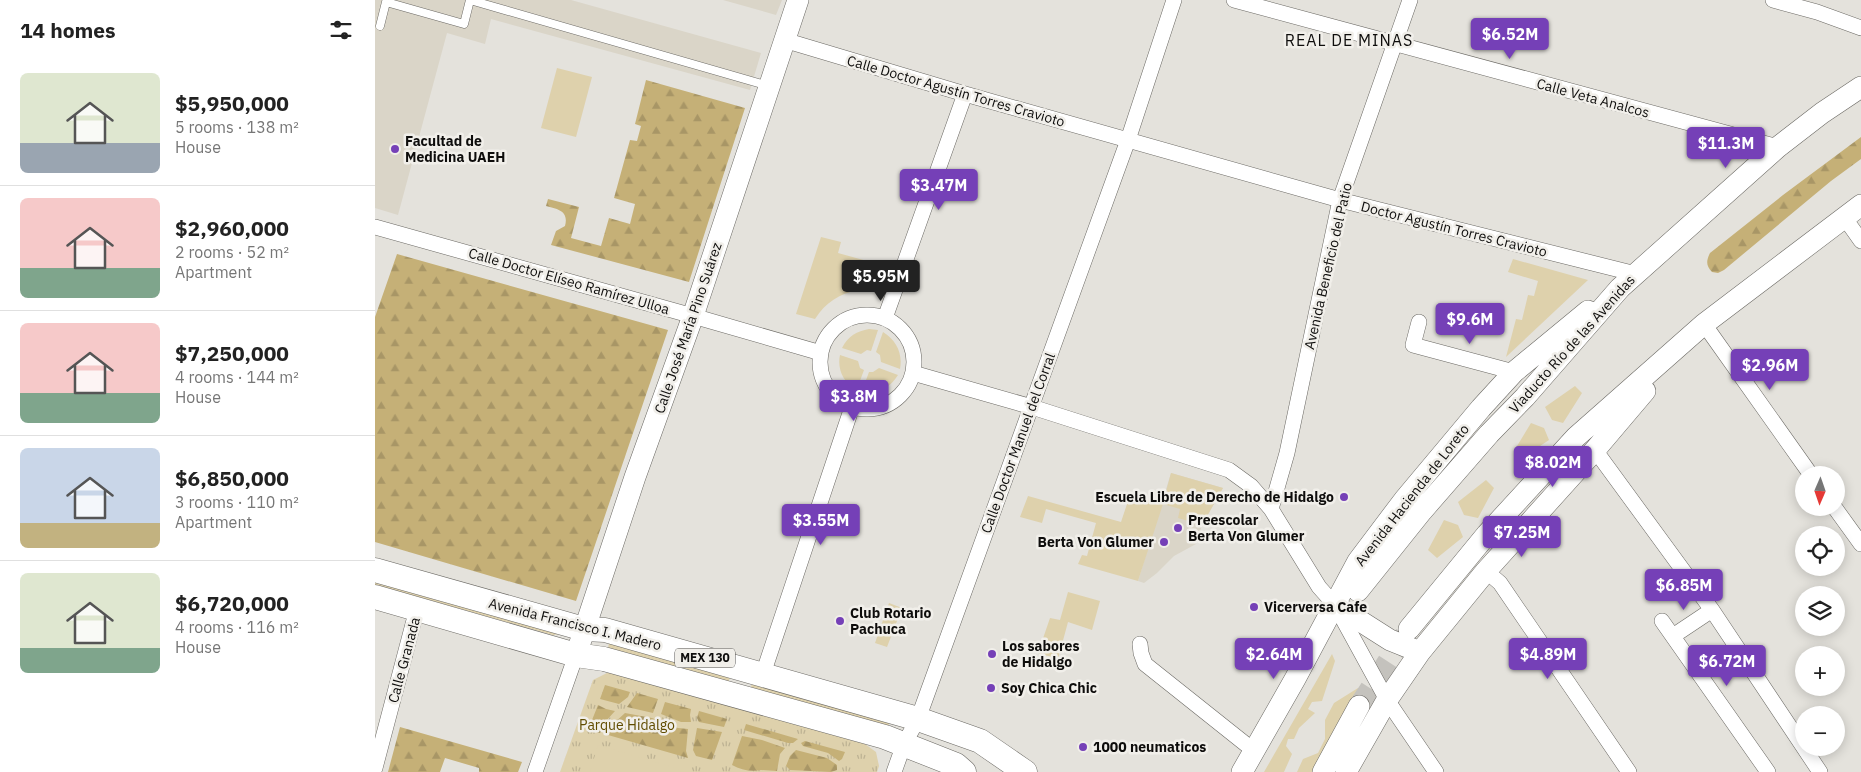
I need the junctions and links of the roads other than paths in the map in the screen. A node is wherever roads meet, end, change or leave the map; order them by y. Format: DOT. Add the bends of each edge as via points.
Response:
graph roads {
  1 [pos="798,0"];
  2 [pos="1174,0"];
  3 [pos="1234,0"];
  4 [pos="1410,0"];
  5 [pos="1773,0"];
  6 [pos="1279,6"];
  7 [pos="1819,6"];
  8 [pos="380,26"];
  9 [pos="1861,28"];
  10 [pos="784,40"];
  11 [pos="1393,44"];
  12 [pos="769,86"];
  13 [pos="1861,87"];
  14 [pos="965,94"];
  15 [pos="1129,140"];
  16 [pos="1778,147"];
  17 [pos="1340,200"];
  18 [pos="1853,211"];
  19 [pos="375,227"];
  20 [pos="1861,241"];
  21 [pos="1628,281"];
  22 [pos="693,316"];
  23 [pos="885,318"];
  24 [pos="1419,322"];
  25 [pos="1704,324"];
  26 [pos="1689,340"];
  27 [pos="821,353"];
  28 [pos="1514,372"];
  29 [pos="913,373"];
  30 [pos="852,407"];
  31 [pos="1031,407"];
  32 [pos="1595,450"];
  33 [pos="1805,466"];
  34 [pos="1271,509"];
  35 [pos="1841,516"];
  36 [pos="1861,544"];
  37 [pos="375,570"];
  38 [pos="1486,571"];
  39 [pos="1358,591"];
  40 [pos="375,597"];
  41 [pos="1335,605"];
  42 [pos="417,609"];
  43 [pos="1712,610"];
  44 [pos="1662,620"];
  45 [pos="584,629"];
  46 [pos="1409,629"];
  47 [pos="1673,636"];
  48 [pos="1141,644"];
  49 [pos="1421,652"];
  50 [pos="576,655"];
  51 [pos="763,674"];
  52 [pos="1387,700"];
  53 [pos="1359,706"];
  54 [pos="918,719"];
  55 [pos="904,744"];
  56 [pos="1253,750"];
  57 [pos="375,768"];
  58 [pos="535,772"];
  59 [pos="894,772"];
  60 [pos="964,772"];
  61 [pos="1025,772"];
  62 [pos="1242,772"];
  63 [pos="1323,772"];
  64 [pos="1346,772"];
  65 [pos="1436,772"];
  66 [pos="1629,772"];
  67 [pos="1768,772"];
  68 [pos="1820,772"];
  1 -- 10 [label="main road, Calle José María Pino Suárez"];
  2 -- 15 [label="street, Calle Doctor Manuel del Corral"];
  3 -- 6 [label="street, Calle Veta Analcos"];
  4 -- 11 [label="street, Avenida Beneficio del Patio"];
  5 -- 7 [label="street"];
  6 -- 11 [label="street, Calle Veta Analcos"];
  7 -- 9 [label="street"];
  8 -- 12 [label="lane" via="386,2 464,24 470,0"];
  10 -- 12 [label="main road, Calle José María Pino Suárez"];
  10 -- 14 [label="street, Calle Doctor Agustín Torres Cravioto"];
  11 -- 16 [label="street, Calle Veta Analcos"];
  11 -- 17 [label="street, Avenida Beneficio del Patio"];
  12 -- 22 [label="main road, Calle José María Pino Suárez"];
  13 -- 16 [label="main road, Viaducto Río de las Avenidas"];
  14 -- 15 [label="street, Calle Doctor Agustín Torres Cravioto"];
  14 -- 23 [label="street"];
  15 -- 17 [label="street, Doctor Agustín Torres Cravioto"];
  15 -- 31 [label="street, Calle Doctor Manuel del Corral"];
  16 -- 21 [label="main road, Viaducto Río de las Avenidas"];
  17 -- 21 [label="street, Doctor Agustín Torres Cravioto"];
  17 -- 34 [label="street, Avenida Beneficio del Patio" via="1287,453"];
  18 -- 20 [label="street"];
  18 -- 25 [label="main road"];
  19 -- 22 [label="street, Calle Doctor Elíseo Ramírez Ulloa"];
  21 -- 28 [label="main road, Avenida Hacienda de Loreto"];
  21 -- 39 [label="main road, Viaducto Río de las Avenidas" via="1489,434"];
  22 -- 27 [label="street, Calle Doctor Elíseo Ramírez Ulloa"];
  22 -- 45 [label="main road, Calle José María Pino Suárez"];
  23 -- 27 [label="street" via="857,316 845,321 825,340"];
  23 -- 29 [label="street" via="906,334 915,360"];
  24 -- 28 [label="street" via="1413,345"];
  25 -- 26 [label="main road"];
  25 -- 33 [label="street"];
  26 -- 32 [label="main road"];
  26 -- 46 [label="main road" via="1576,437 1487,534"];
  27 -- 30 [label="street" via="823,380 840,401"];
  28 -- 41 [label="main road, Avenida Hacienda de Loreto" via="1404,500 1358,561"];
  29 -- 30 [label="street" via="901,396 890,403 871,409"];
  29 -- 31 [label="street"];
  30 -- 51 [label="street"];
  31 -- 34 [label="street" via="1229,470 1251,486"];
  31 -- 54 [label="street, Calle Doctor Manuel del Corral"];
  32 -- 38 [label="main road"];
  32 -- 43 [label="street"];
  34 -- 41 [label="street" via="1319,588"];
  35 -- 36 [label="street"];
  37 -- 45 [label="main road, Avenida Francisco I. Madero / MEX 130"];
  38 -- 49 [label="main road"];
  38 -- 66 [label="street" via="1500,583"];
  40 -- 42 [label="main road, Avenida Francisco I. Madero / MEX 130"];
  41 -- 49 [label="main road" via="1390,640"];
  41 -- 52 [label="street"];
  41 -- 56 [label="main road, Avenida Hacienda de Loreto"];
  42 -- 50 [label="main road, Avenida Francisco I. Madero / MEX 130"];
  42 -- 57 [label="street, Calle Granada"];
  43 -- 47 [label="street"];
  43 -- 68 [label="street"];
  44 -- 47 [label="street"];
  45 -- 50 [label="main road, Calle José María Pino Suárez"];
  45 -- 51 [label="main road, Avenida Francisco I. Madero / MEX 130" via="605,630"];
  47 -- 67 [label="street"];
  48 -- 56 [label="street" via="1145,664"];
  49 -- 52 [label="main road"];
  50 -- 55 [label="main road, Avenida Francisco I. Madero / MEX 130" via="613,662"];
  50 -- 58 [label="street"];
  51 -- 54 [label="main road, Avenida Francisco I. Madero / MEX 130"];
  52 -- 64 [label="main road"];
  52 -- 65 [label="street"];
  53 -- 63 [label="main road"];
  54 -- 55 [label="street, Calle Doctor Manuel del Corral"];
  54 -- 61 [label="main road, Avenida Francisco I. Madero / MEX 130" via="980,741"];
  55 -- 59 [label="street, Calle Doctor Manuel del Corral"];
  55 -- 60 [label="main road, Avenida Francisco I. Madero / MEX 130" via="956,765"];
  56 -- 62 [label="main road, Avenida Hacienda de Loreto"];
}
